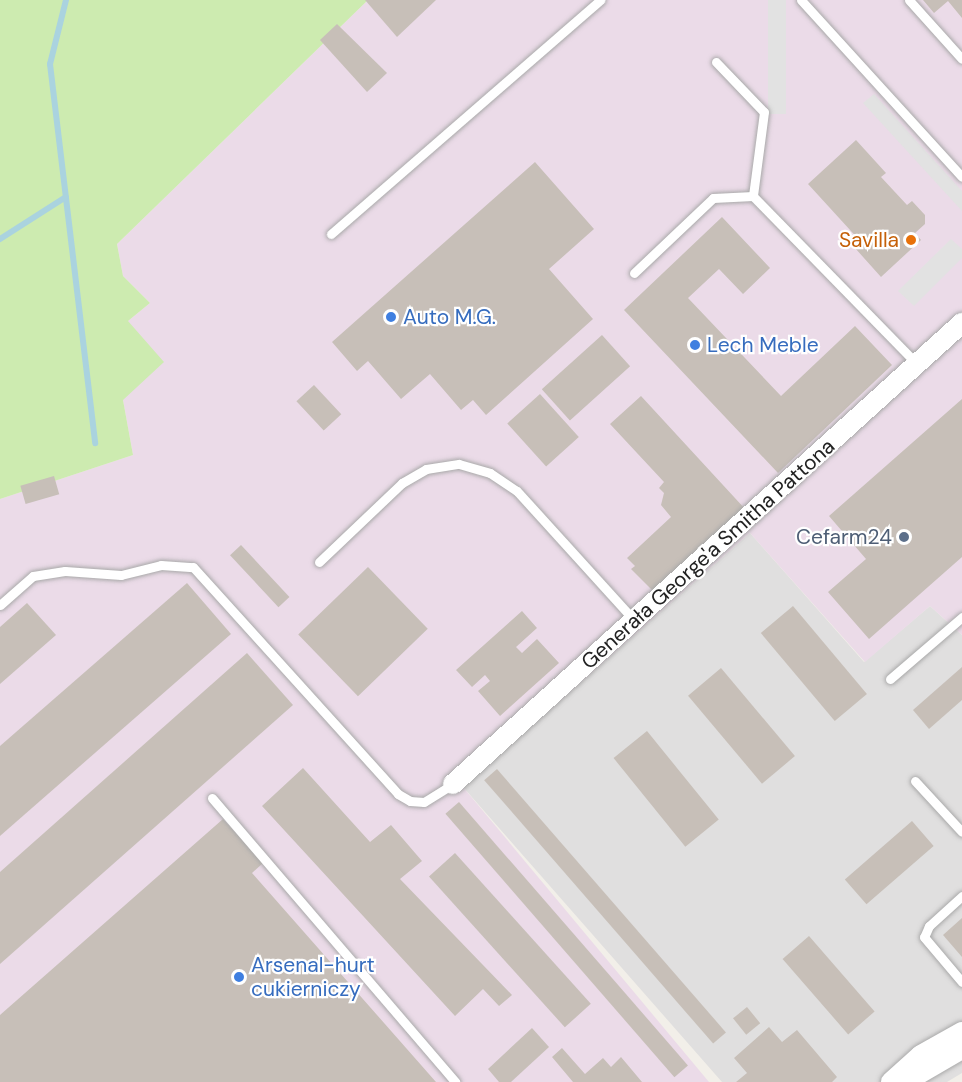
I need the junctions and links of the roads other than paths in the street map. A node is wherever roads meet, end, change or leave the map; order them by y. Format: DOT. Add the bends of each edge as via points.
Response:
graph roads {
  1 [pos="600,0"];
  2 [pos="801,0"];
  3 [pos="909,0"];
  4 [pos="962,59"];
  5 [pos="716,62"];
  6 [pos="962,177"];
  7 [pos="753,195"];
  8 [pos="331,234"];
  9 [pos="634,273"];
  10 [pos="962,323"];
  11 [pos="918,364"];
  12 [pos="319,562"];
  13 [pos="0,605"];
  14 [pos="962,617"];
  15 [pos="635,621"];
  16 [pos="890,679"];
  17 [pos="915,781"];
  18 [pos="453,784"];
  19 [pos="212,798"];
  20 [pos="962,832"];
  21 [pos="962,896"];
  22 [pos="962,982"];
  23 [pos="962,1032"];
  24 [pos="962,1049"];
  25 [pos="455,1082"];
  26 [pos="891,1082"];
  27 [pos="906,1082"];
  1 -- 8 [label="lane"];
  2 -- 6 [label="lane"];
  3 -- 4 [label="lane"];
  5 -- 7 [label="lane" via="764,112"];
  7 -- 9 [label="lane" via="712,198"];
  7 -- 11 [label="lane"];
  10 -- 11 [label="street, Generała George'a Smitha Pattona"];
  11 -- 15 [label="street, Generała George'a Smitha Pattona"];
  12 -- 15 [label="lane" via="402,483 426,469 459,464 490,473 517,491"];
  13 -- 18 [label="lane" via="33,576 65,571 121,575 161,565 193,567 398,794 410,801 424,802"];
  14 -- 16 [label="lane"];
  15 -- 18 [label="street, Generała George'a Smitha Pattona"];
  17 -- 20 [label="lane"];
  19 -- 25 [label="lane"];
  21 -- 22 [label="lane" via="929,926 924,936"];
  23 -- 26 [label="street" via="921,1055"];
  24 -- 27 [label="street"];
}
